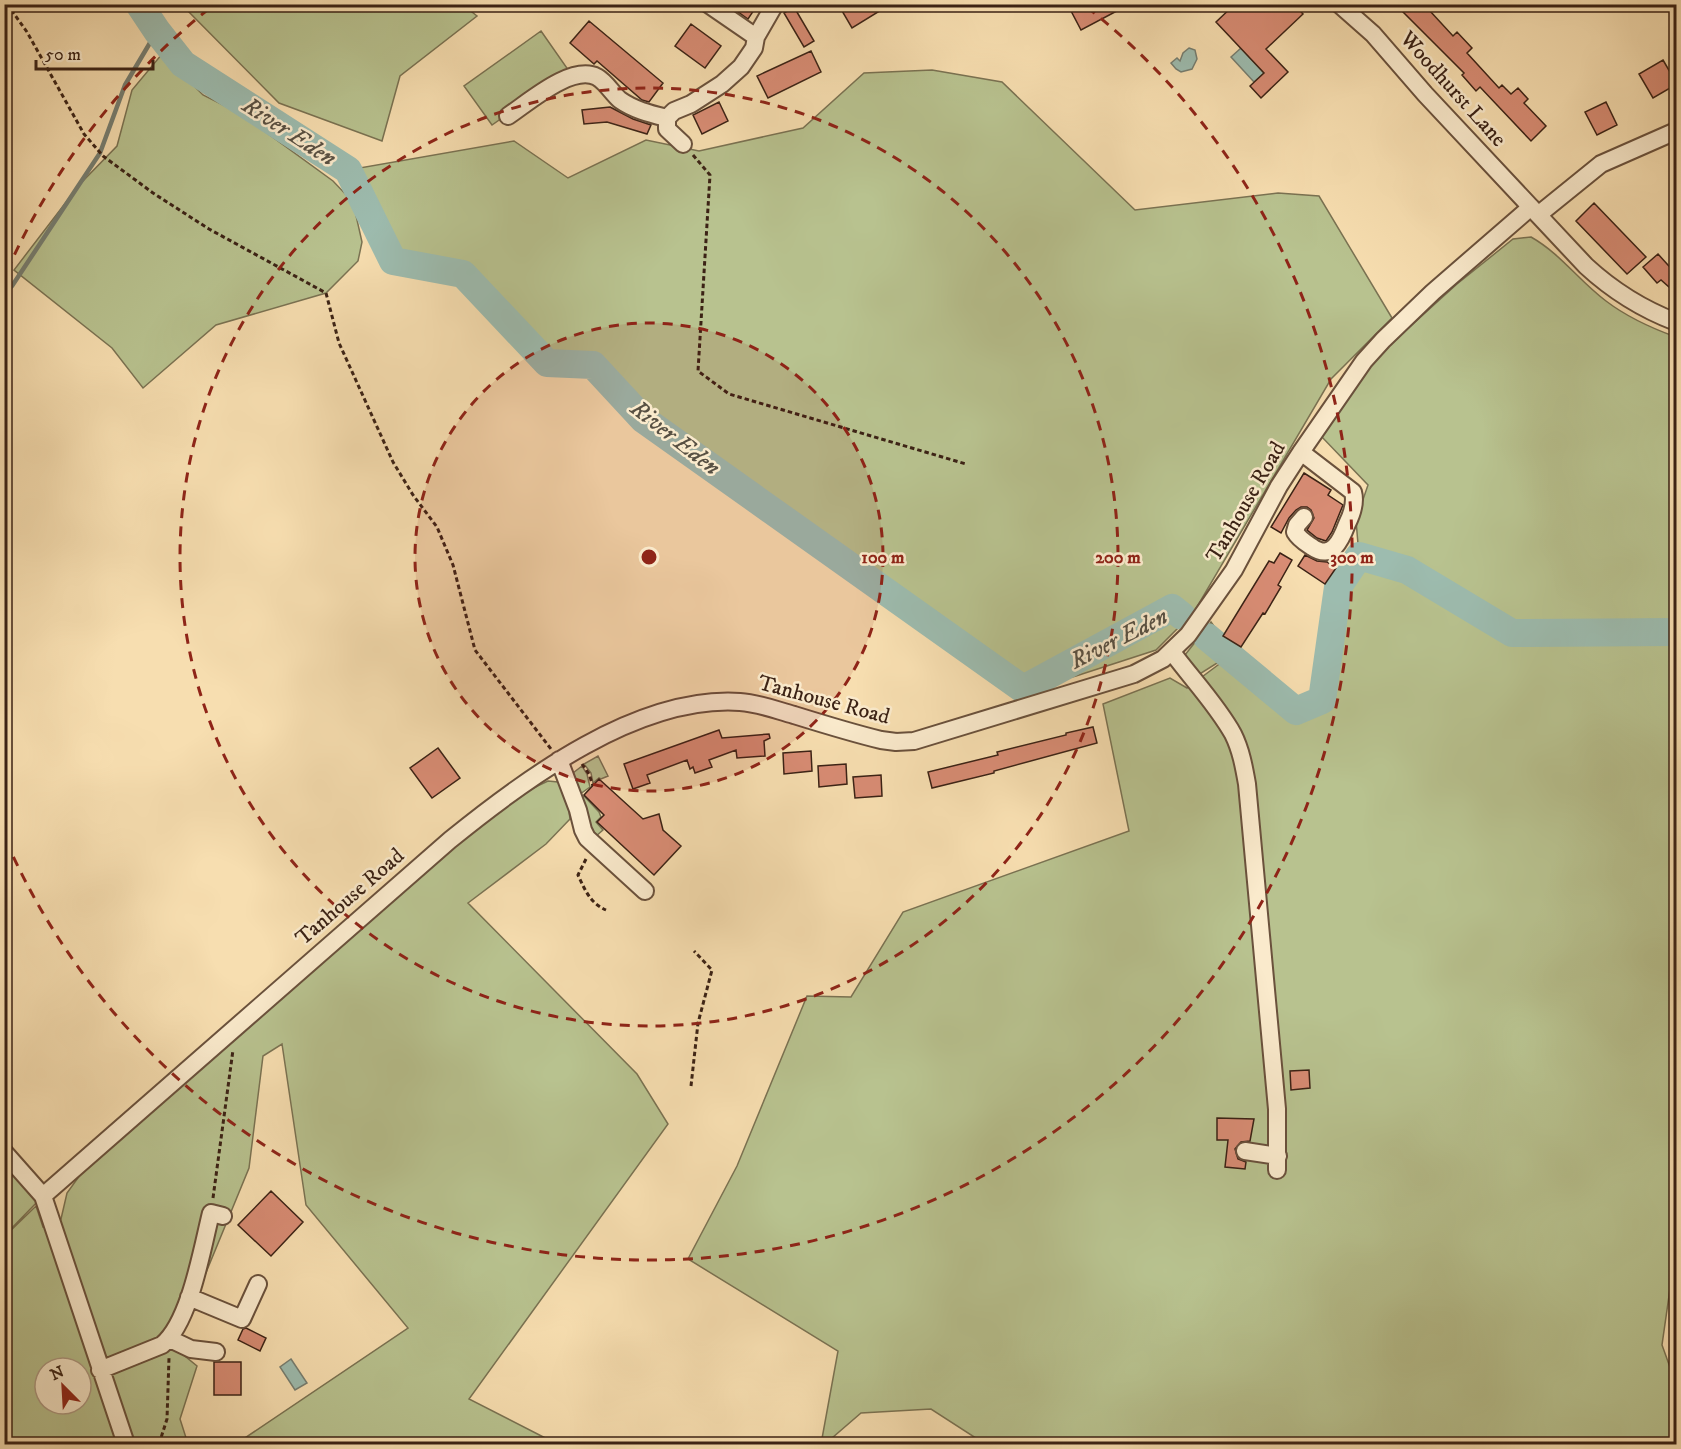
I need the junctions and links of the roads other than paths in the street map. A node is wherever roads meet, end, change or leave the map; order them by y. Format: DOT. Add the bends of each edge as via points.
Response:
graph roads {
  1 [pos="708,4"];
  2 [pos="775,4"];
  3 [pos="1339,4"];
  4 [pos="756,37"];
  5 [pos="508,116"];
  6 [pos="668,118"];
  7 [pos="1677,131"];
  8 [pos="683,144"];
  9 [pos="1534,211"];
  10 [pos="1677,322"];
  11 [pos="1301,452"];
  12 [pos="1304,517"];
  13 [pos="1172,652"];
  14 [pos="558,761"];
  15 [pos="645,891"];
  16 [pos="1245,1151"];
  17 [pos="4,1152"];
  18 [pos="43,1196"];
  19 [pos="217,1214"];
  20 [pos="258,1284"];
  21 [pos="189,1297"];
  22 [pos="170,1339"];
  23 [pos="216,1352"];
  24 [pos="100,1370"];
  25 [pos="126,1444"];
  1 -- 4 [label="street"];
  2 -- 4 [label="street"];
  3 -- 9 [label="street, Woodhurst Lane" via="1386,49"];
  4 -- 6 [label="street" via="754,48 741,67 722,84"];
  5 -- 6 [label="street" via="567,77 586,73 599,77 620,100 640,111"];
  6 -- 8 [label="street" via="667,129"];
  7 -- 9 [label="street, Tanhouse Road" via="1601,164"];
  9 -- 10 [label="street, Woodhurst Lane" via="1607,285"];
  9 -- 11 [label="street, Tanhouse Road" via="1433,292 1383,340 1353,375"];
  11 -- 12 [label="street" via="1353,492 1355,500 1340,542 1330,551 1323,553 1299,538 1295,532"];
  11 -- 13 [label="street, Tanhouse Road" via="1234,570"];
  13 -- 14 [label="street, Tanhouse Road" via="1134,674 914,741 881,740 741,702 712,703 687,706 630,724"];
  13 -- 16 [label="street" via="1234,736 1247,783 1277,1109 1277,1163"];
  14 -- 15 [label="street" via="583,830"];
  14 -- 18 [label="street, Tanhouse Road" via="450,840"];
  17 -- 18 [label="street"];
  18 -- 24 [label="street"];
  19 -- 21 [label="street"];
  20 -- 21 [label="street" via="242,1320"];
  21 -- 22 [label="street"];
  22 -- 23 [label="street" via="191,1349"];
  22 -- 24 [label="street" via="162,1346"];
  24 -- 25 [label="street"];
}
